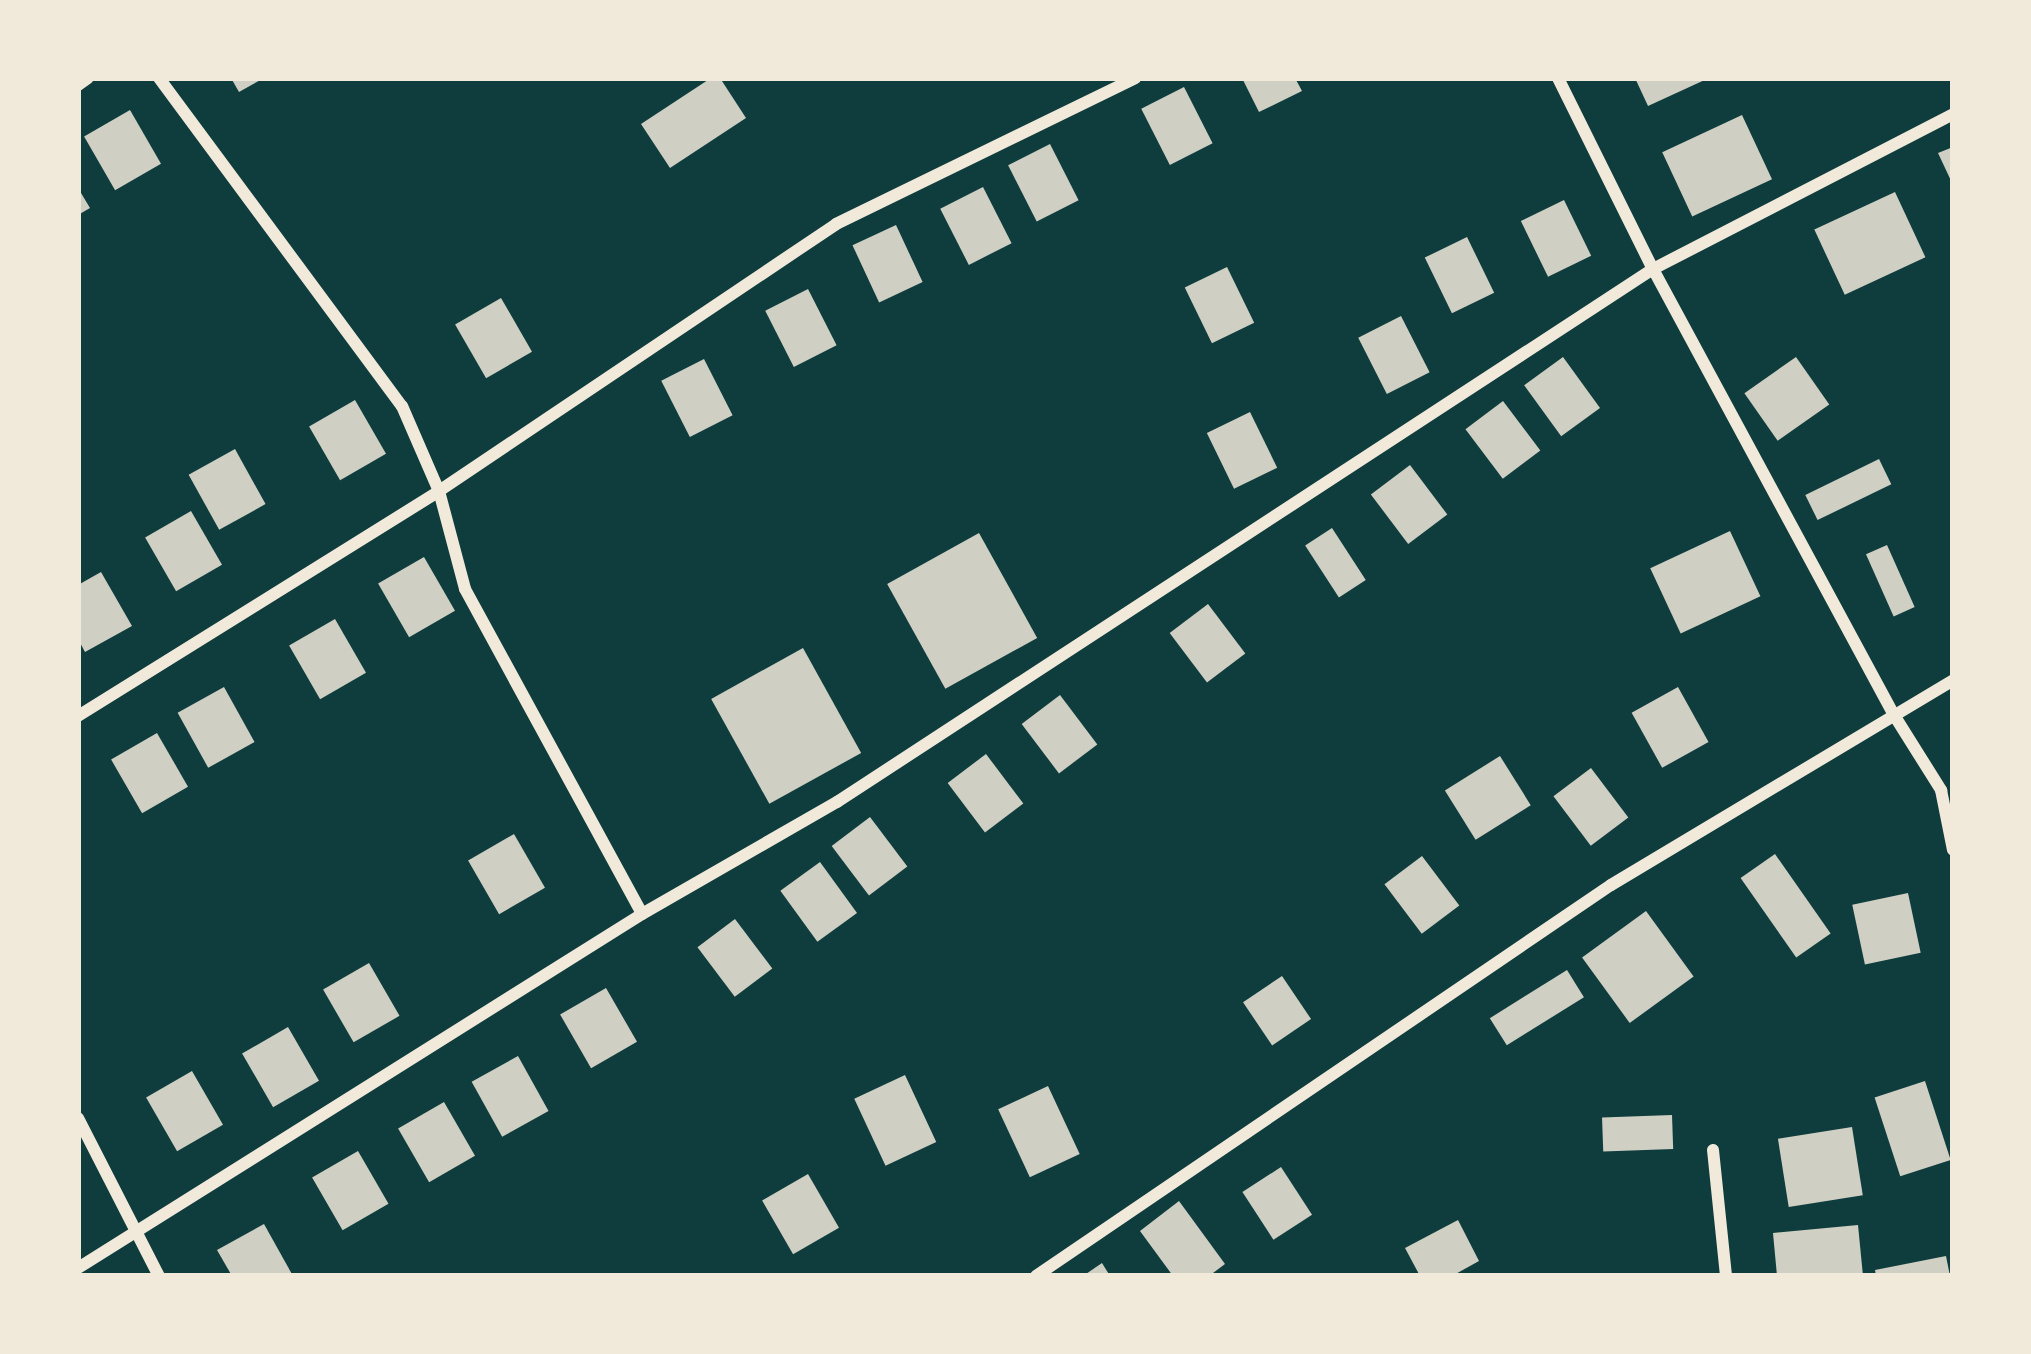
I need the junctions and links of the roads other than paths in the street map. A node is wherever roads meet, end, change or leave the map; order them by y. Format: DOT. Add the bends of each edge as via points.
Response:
graph roads {
  1 [pos="88,78"];
  2 [pos="159,78"];
  3 [pos="1135,78"];
  4 [pos="1558,78"];
  5 [pos="78,85"];
  6 [pos="1953,114"];
  7 [pos="1653,269"];
  8 [pos="439,490"];
  9 [pos="1953,680"];
  10 [pos="1894,715"];
  11 [pos="78,716"];
  12 [pos="1953,850"];
  13 [pos="642,914"];
  14 [pos="78,1118"];
  15 [pos="1713,1150"];
  16 [pos="137,1229"];
  17 [pos="78,1268"];
  18 [pos="159,1276"];
  19 [pos="1036,1276"];
  20 [pos="1726,1276"];
  1 -- 5 [label="street"];
  2 -- 8 [label="street" via="402,406"];
  3 -- 8 [label="street" via="836,224"];
  4 -- 7 [label="street"];
  6 -- 7 [label="street"];
  7 -- 10 [label="street"];
  7 -- 13 [label="street" via="837,802"];
  8 -- 11 [label="street"];
  8 -- 13 [label="street" via="465,589"];
  9 -- 10 [label="street"];
  10 -- 12 [label="street" via="1941,790"];
  10 -- 19 [label="street" via="1612,885"];
  13 -- 16 [label="street"];
  14 -- 16 [label="street"];
  15 -- 20 [label="street"];
  16 -- 17 [label="street"];
  16 -- 18 [label="street"];
}
